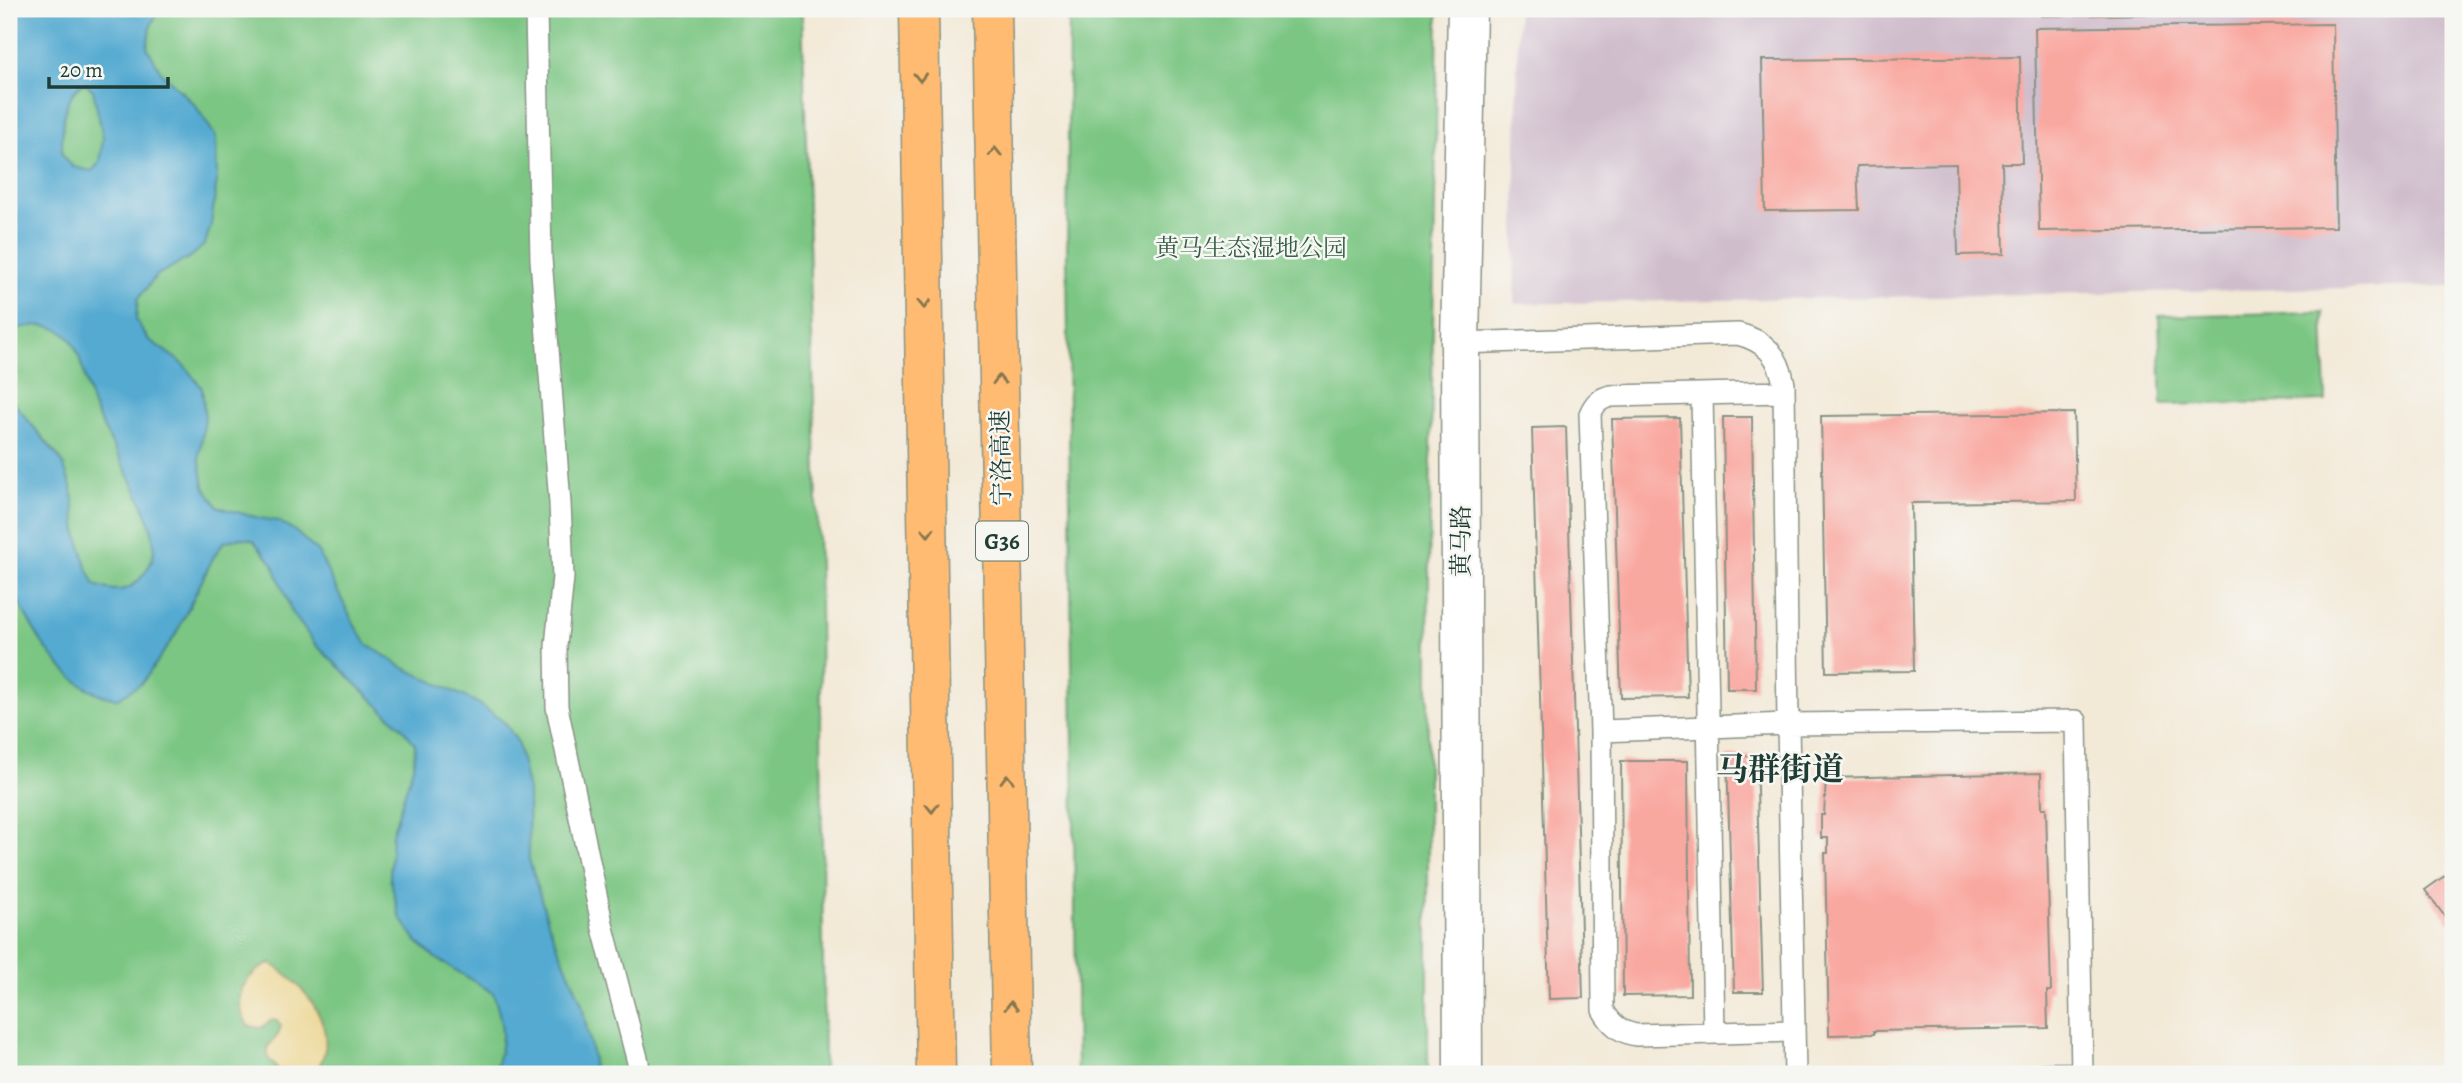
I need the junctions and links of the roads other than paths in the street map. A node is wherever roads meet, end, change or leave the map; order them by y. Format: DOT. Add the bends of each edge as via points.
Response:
graph roads {
  1 [pos="536,9"];
  2 [pos="919,9"];
  3 [pos="992,9"];
  4 [pos="1468,9"];
  5 [pos="1460,343"];
  6 [pos="1784,392"];
  7 [pos="1702,394"];
  8 [pos="1788,724"];
  9 [pos="1709,727"];
  10 [pos="1601,731"];
  11 [pos="1794,1031"];
  12 [pos="1714,1033"];
  13 [pos="639,1074"];
  14 [pos="936,1074"];
  15 [pos="1012,1074"];
  16 [pos="1463,1074"];
  17 [pos="1795,1074"];
  18 [pos="2044,1074"];
  19 [pos="2082,1074"];
  1 -- 13 [label="lane" via="541,258 561,503 557,707"];
  2 -- 14 [label="highway, one-way"];
  15 -- 3 [label="highway, 宁洛高速 / G36, one-way"];
  4 -- 5 [label="street, 黄马路"];
  5 -- 6 [label="lane" via="1738,334 1753,338 1771,352 1782,370"];
  5 -- 16 [label="street, 黄马路"];
  6 -- 7 [label="lane"];
  6 -- 8 [label="lane"];
  7 -- 9 [label="lane"];
  7 -- 10 [label="lane" via="1611,396 1601,398 1590,414"];
  8 -- 9 [label="lane"];
  8 -- 11 [label="lane"];
  8 -- 19 [label="lane" via="2076,721"];
  9 -- 10 [label="lane"];
  9 -- 12 [label="lane"];
  10 -- 12 [label="lane" via="1603,1010 1625,1033"];
  11 -- 12 [label="lane"];
  11 -- 17 [label="lane"];
  18 -- 19 [label="lane"];
}
